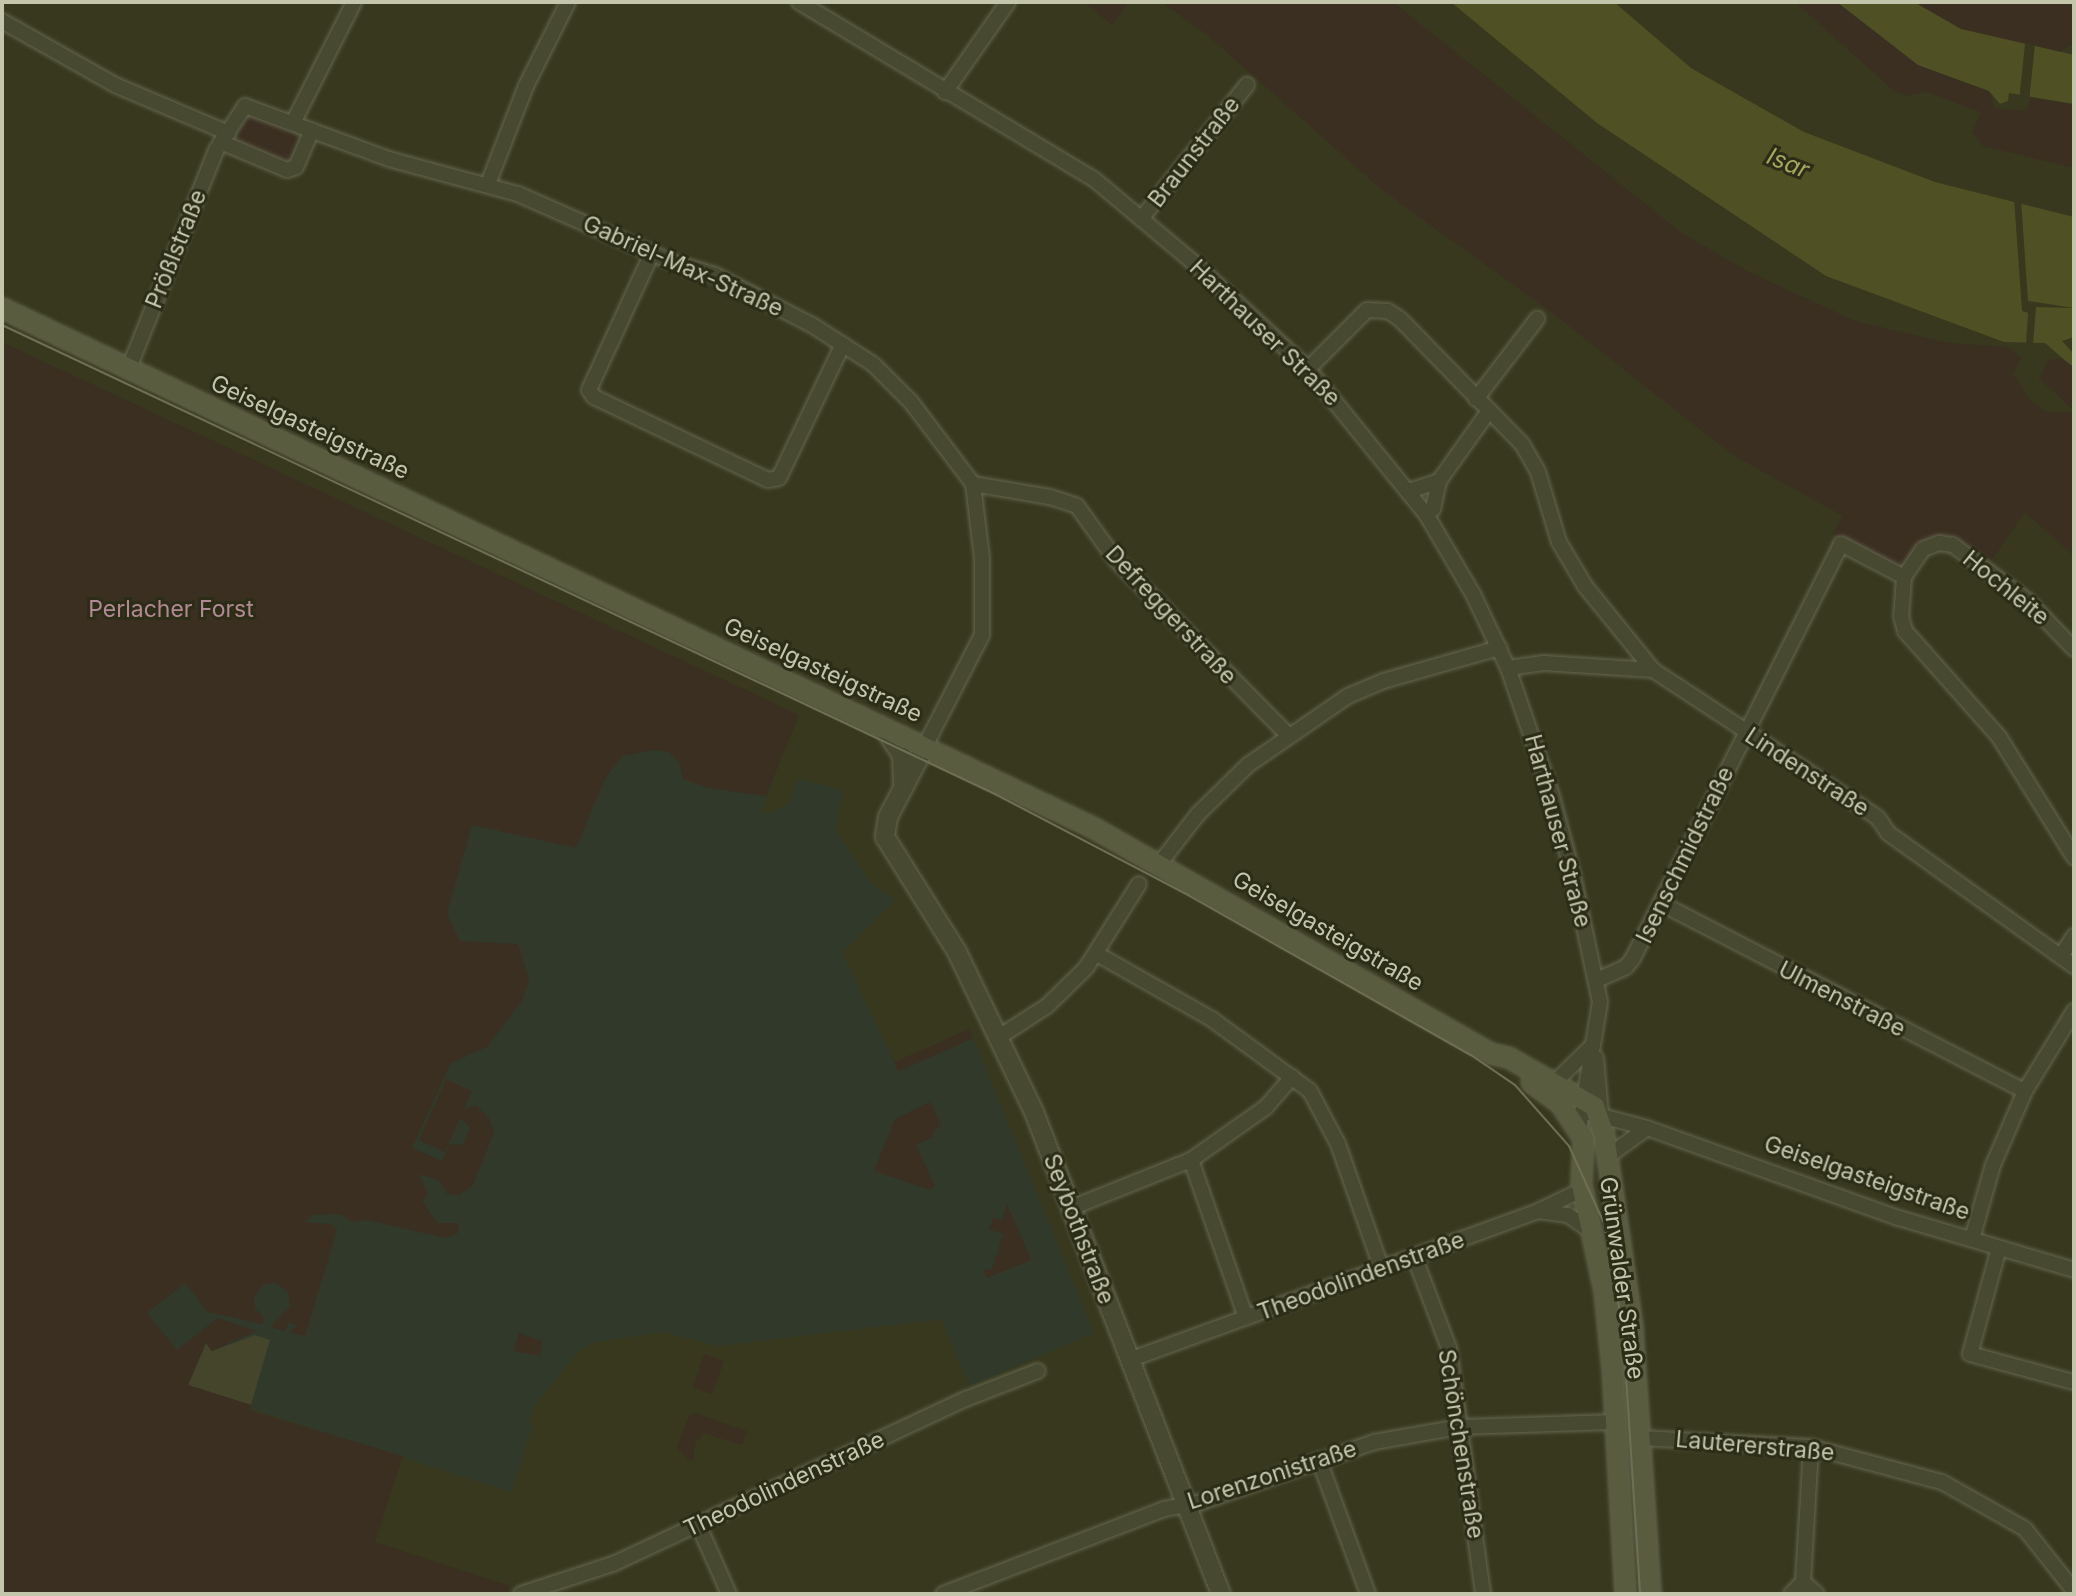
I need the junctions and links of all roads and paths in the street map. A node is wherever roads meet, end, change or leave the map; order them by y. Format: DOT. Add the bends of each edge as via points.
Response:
graph roads {
  1 [pos="354,2"];
  2 [pos="568,2"];
  3 [pos="799,2"];
  4 [pos="1008,2"];
  5 [pos="2,21"];
  6 [pos="1247,85"];
  7 [pos="945,92"];
  8 [pos="293,123"];
  9 [pos="312,130"];
  10 [pos="225,138"];
  11 [pos="488,184"];
  12 [pos="1141,219"];
  13 [pos="652,253"];
  14 [pos="2,308"];
  15 [pos="1537,319"];
  16 [pos="843,344"];
  17 [pos="129,368"];
  18 [pos="1308,369"];
  19 [pos="1476,399"];
  20 [pos="1489,411"];
  21 [pos="1440,481"];
  22 [pos="973,484"];
  23 [pos="1409,492"];
  24 [pos="1426,514"];
  25 [pos="1904,577"];
  26 [pos="1499,648"];
  27 [pos="2074,649"];
  28 [pos="1508,668"];
  29 [pos="1653,670"];
  30 [pos="881,725"];
  31 [pos="1745,732"];
  32 [pos="1288,735"];
  33 [pos="925,746"];
  34 [pos="902,787"];
  35 [pos="2074,857"];
  36 [pos="1160,863"];
  37 [pos="1139,884"];
  38 [pos="1661,904"];
  39 [pos="2074,936"];
  40 [pos="1097,954"];
  41 [pos="2061,956"];
  42 [pos="2074,966"];
  43 [pos="1597,981"];
  44 [pos="2074,1011"];
  45 [pos="999,1037"];
  46 [pos="1595,1042"];
  47 [pos="1490,1053"];
  48 [pos="1292,1077"];
  49 [pos="2025,1091"];
  50 [pos="1557,1093"];
  51 [pos="1587,1114"];
  52 [pos="1647,1128"];
  53 [pos="1607,1157"];
  54 [pos="1191,1160"];
  55 [pos="1582,1191"];
  56 [pos="1612,1196"];
  57 [pos="1071,1208"];
  58 [pos="1538,1211"];
  59 [pos="1591,1231"];
  60 [pos="1972,1239"];
  61 [pos="1999,1248"];
  62 [pos="1414,1256"];
  63 [pos="1381,1267"];
  64 [pos="2074,1270"];
  65 [pos="1246,1318"];
  66 [pos="1129,1360"];
  67 [pos="1038,1371"];
  68 [pos="2074,1382"];
  69 [pos="1616,1422"];
  70 [pos="1460,1427"];
  71 [pos="1640,1438"];
  72 [pos="1811,1447"];
  73 [pos="1319,1460"];
  74 [pos="1185,1505"];
  75 [pos="698,1524"];
  76 [pos="1803,1582"];
  77 [pos="2074,1591"];
  78 [pos="524,1592"];
  79 [pos="729,1594"];
  80 [pos="943,1594"];
  81 [pos="1221,1594"];
  82 [pos="1368,1594"];
  83 [pos="1483,1594"];
  84 [pos="1625,1594"];
  85 [pos="1650,1594"];
  86 [pos="1791,1594"];
  87 [pos="1817,1594"];
  1 -- 8 [label="street"];
  2 -- 11 [label="street" via="526,86"];
  3 -- 7 [label="street, Harthauser Straße"];
  4 -- 7 [label="street"];
  5 -- 10 [label="street" via="115,85"];
  6 -- 12 [label="street, Braunstraße"];
  7 -- 12 [label="street, Harthauser Straße" via="1075,166"];
  8 -- 9 [label="street, Gabriel-Max-Straße"];
  8 -- 10 [label="street, Gabriel-Max-Straße" via="245,106"];
  9 -- 10 [label="street" via="296,167 287,170"];
  9 -- 11 [label="street, Gabriel-Max-Straße" via="389,159"];
  10 -- 17 [label="street, Prößlstraße"];
  11 -- 13 [label="street, Gabriel-Max-Straße"];
  12 -- 18 [label="street, Harthauser Straße"];
  13 -- 16 [label="street, Gabriel-Max-Straße" via="715,275"];
  13 -- 16 [label="street" via="589,390 594,397 768,480 779,478"];
  14 -- 17 [label="main road, Geiselgasteigstraße"];
  15 -- 19 [label="street"];
  16 -- 22 [label="street, Gabriel-Max-Straße" via="873,364 911,402"];
  17 -- 30 [label="main road, Geiselgasteigstraße"];
  18 -- 19 [label="street" via="1356,316 1378,309 1400,319"];
  18 -- 23 [label="street, Harthauser Straße"];
  19 -- 20 [label="street"];
  20 -- 21 [label="street"];
  20 -- 29 [label="street" via="1522,444 1538,472 1559,542 1584,586"];
  21 -- 23 [label="street" via="1418,485"];
  21 -- 24 [label="street" via="1433,509"];
  22 -- 32 [label="street, Defreggerstraße" via="1077,506 1123,568"];
  22 -- 33 [label="street" via="982,558 982,635"];
  23 -- 24 [label="street, Harthauser Straße"];
  24 -- 26 [label="street, Harthauser Straße"];
  25 -- 27 [label="street, Hochleite" via="1923,549 1938,543 1953,545 2028,601"];
  25 -- 31 [label="street, Isenschmidstraße" via="1841,544"];
  25 -- 35 [label="street" via="1901,616 1905,631 1999,737"];
  26 -- 28 [label="street, Harthauser Straße"];
  26 -- 32 [label="street" via="1383,681 1348,696"];
  28 -- 29 [label="street" via="1544,663"];
  28 -- 43 [label="street, Harthauser Straße" via="1552,796"];
  29 -- 31 [label="street, Lindenstraße"];
  30 -- 33 [label="main road, Geiselgasteigstraße"];
  30 -- 34 [label="street" via="902,755"];
  31 -- 38 [label="street, Isenschmidstraße"];
  31 -- 41 [label="street, Lindenstraße" via="1878,818 1888,834"];
  32 -- 36 [label="street" via="1222,790"];
  33 -- 34 [label="street, Seybothstraße"];
  33 -- 36 [label="main road, Geiselgasteigstraße"];
  34 -- 45 [label="street, Seybothstraße" via="886,825 886,837 957,952"];
  36 -- 47 [label="main road, Geiselgasteigstraße"];
  37 -- 40 [label="street"];
  38 -- 43 [label="street, Isenschmidstraße" via="1626,967"];
  38 -- 49 [label="street, Ulmenstraße"];
  39 -- 41 [label="street"];
  40 -- 45 [label="street" via="1046,1006"];
  40 -- 48 [label="street" via="1213,1020"];
  41 -- 42 [label="street, Lindenstraße"];
  43 -- 46 [label="street"];
  44 -- 49 [label="street"];
  45 -- 57 [label="street, Seybothstraße"];
  46 -- 50 [label="street"];
  46 -- 51 [label="street"];
  46 -- 51 [label="street"];
  47 -- 50 [label="main road, Grünwalder Straße"];
  48 -- 54 [label="street" via="1266,1107"];
  48 -- 63 [label="street" via="1321,1106"];
  49 -- 60 [label="street" via="1993,1165"];
  50 -- 51 [label="main road, Grünwalder Straße"];
  50 -- 51 [label="main road, Geiselgasteigstraße"];
  51 -- 52 [label="street, Geiselgasteigstraße"];
  51 -- 53 [label="main road, Grünwalder Straße"];
  51 -- 55 [label="main road, Grünwalder Straße"];
  52 -- 53 [label="street"];
  52 -- 60 [label="street, Geiselgasteigstraße"];
  53 -- 56 [label="main road, Grünwalder Straße"];
  54 -- 57 [label="street"];
  54 -- 65 [label="street"];
  55 -- 56 [label="main road" via="1596,1186"];
  55 -- 58 [label="street, Theodolindenstraße"];
  55 -- 59 [label="main road, Grünwalder Straße"];
  56 -- 71 [label="main road, Grünwalder Straße" via="1632,1328"];
  57 -- 66 [label="street, Seybothstraße"];
  58 -- 59 [label="street" via="1568,1215"];
  58 -- 62 [label="street, Theodolindenstraße"];
  59 -- 69 [label="main road, Grünwalder Straße" via="1608,1321"];
  60 -- 61 [label="street, Geiselgasteigstraße"];
  61 -- 64 [label="street, Geiselgasteigstraße"];
  61 -- 68 [label="street" via="1970,1354"];
  62 -- 63 [label="street, Theodolindenstraße"];
  62 -- 70 [label="street, Schönchenstraße" via="1449,1348"];
  63 -- 65 [label="street, Theodolindenstraße"];
  65 -- 66 [label="street, Theodolindenstraße"];
  66 -- 74 [label="street, Seybothstraße"];
  67 -- 75 [label="street, Theodolindenstraße" via="966,1399"];
  69 -- 70 [label="street, Lorenzonistraße"];
  69 -- 84 [label="main road, Grünwalder Straße"];
  70 -- 73 [label="street, Lorenzonistraße" via="1374,1442"];
  70 -- 83 [label="street, Schönchenstraße"];
  71 -- 72 [label="street, Lautererstraße"];
  71 -- 85 [label="main road, Grünwalder Straße"];
  72 -- 76 [label="street"];
  72 -- 77 [label="street, Lautererstraße" via="1911,1472 1973,1496 2025,1529"];
  73 -- 74 [label="street, Lorenzonistraße"];
  73 -- 82 [label="street"];
  74 -- 80 [label="street, Lorenzonistraße"];
  74 -- 81 [label="street, Seybothstraße"];
  75 -- 78 [label="street, Theodolindenstraße" via="605,1567"];
  75 -- 79 [label="street"];
  76 -- 86 [label="street"];
  76 -- 87 [label="street"];
}
